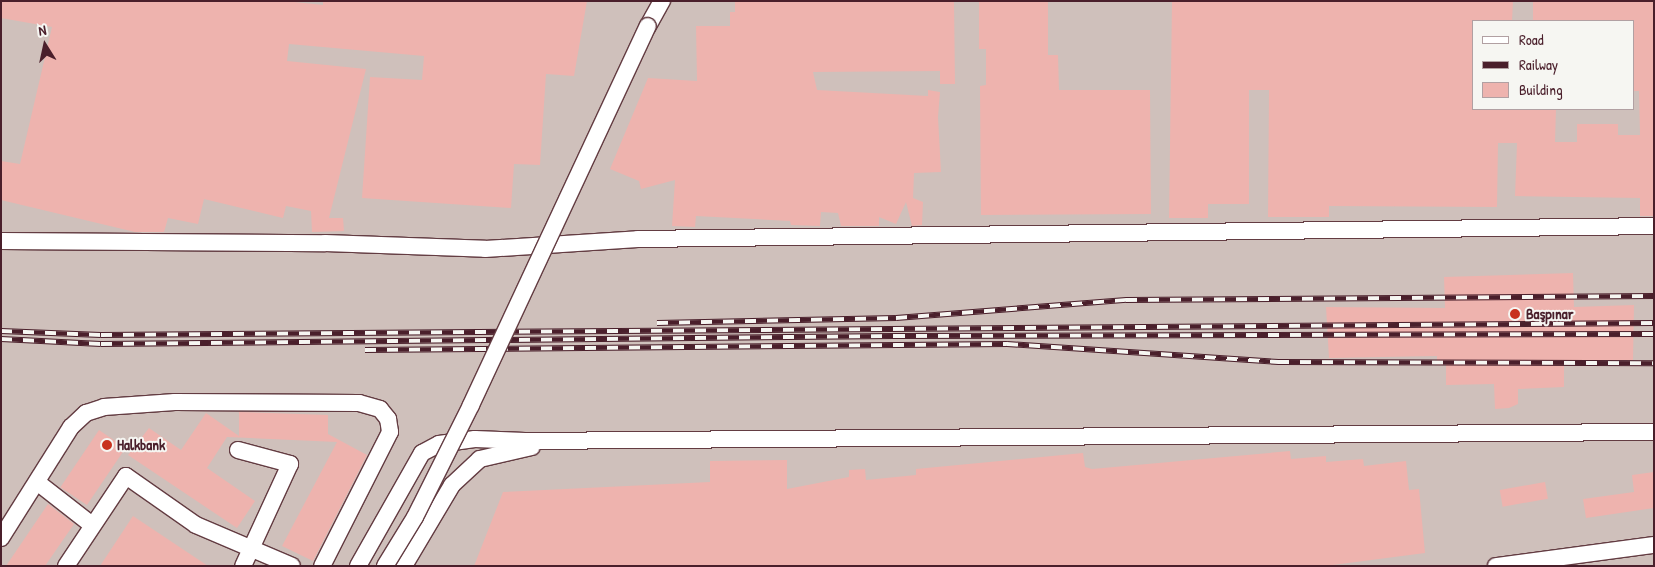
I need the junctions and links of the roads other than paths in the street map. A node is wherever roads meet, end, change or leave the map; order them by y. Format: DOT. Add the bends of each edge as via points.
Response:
graph roads {
  1 [pos="657,1"];
  2 [pos="662,1"];
  3 [pos="648,26"];
  4 [pos="1654,226"];
  5 [pos="1,242"];
  6 [pos="1654,432"];
  7 [pos="567,440"];
  8 [pos="238,450"];
  9 [pos="37,482"];
  10 [pos="92,525"];
  11 [pos="1,538"];
  12 [pos="1654,544"];
  13 [pos="250,550"];
  14 [pos="66,566"];
  15 [pos="243,566"];
  16 [pos="292,566"];
  17 [pos="322,566"];
  18 [pos="358,566"];
  19 [pos="385,566"];
  20 [pos="404,566"];
  21 [pos="1496,566"];
  1 -- 3 [label="street"];
  2 -- 3 [label="street"];
  3 -- 19 [label="street, bridge" via="471,405 415,517"];
  4 -- 5 [label="street" via="638,239 485,249 325,243"];
  6 -- 7 [label="street"];
  7 -- 18 [label="street" via="475,438 439,444 422,453"];
  7 -- 20 [label="street" via="480,459 452,485"];
  8 -- 13 [label="street" via="290,464"];
  9 -- 10 [label="street"];
  9 -- 11 [label="street"];
  9 -- 17 [label="street" via="71,427 86,413 104,407 175,402 359,402 380,409 388,419 390,432"];
  10 -- 13 [label="street" via="126,476 196,525"];
  10 -- 14 [label="street"];
  12 -- 21 [label="street"];
  13 -- 15 [label="street"];
  13 -- 16 [label="street"];
}
